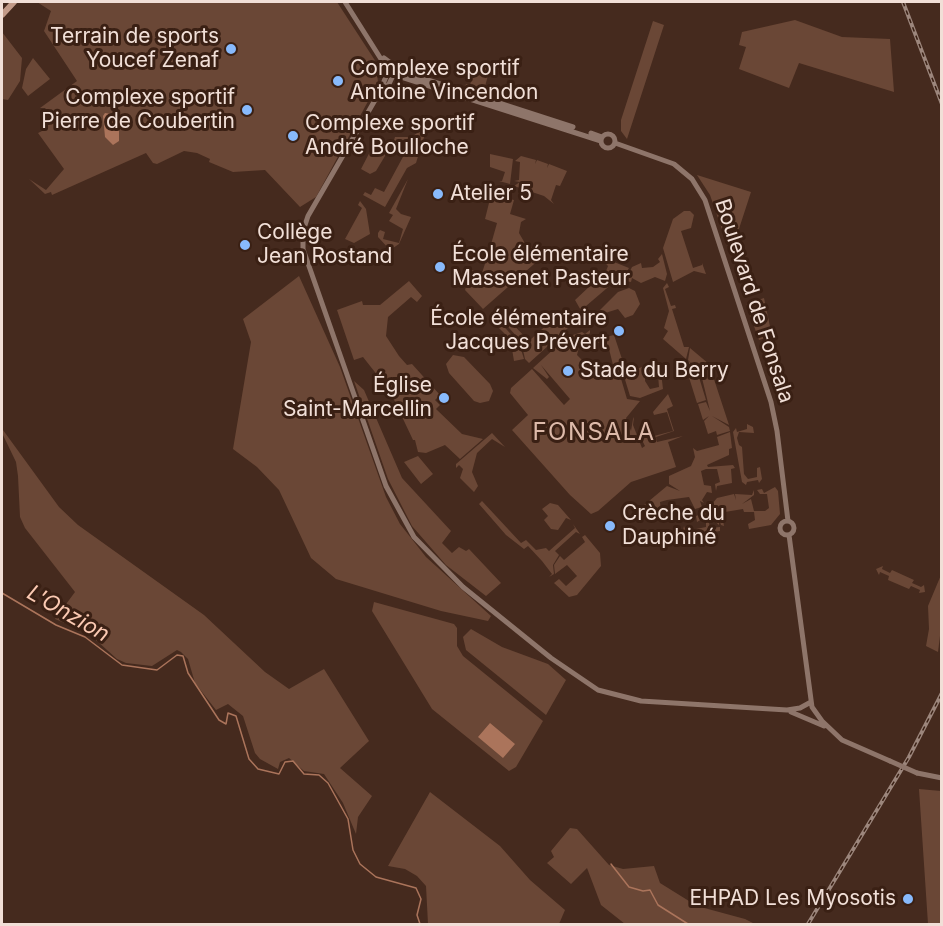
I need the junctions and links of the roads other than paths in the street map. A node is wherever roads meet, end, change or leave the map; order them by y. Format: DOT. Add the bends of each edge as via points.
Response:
graph roads {
  1 [pos="14,2"];
  2 [pos="345,2"];
  3 [pos="2,15"];
  4 [pos="393,70"];
  5 [pos="601,139"];
  6 [pos="615,143"];
  7 [pos="788,521"];
  8 [pos="789,535"];
  9 [pos="811,704"];
  10 [pos="787,710"];
  11 [pos="801,715"];
  12 [pos="828,728"];
  13 [pos="942,778"];
  1 -- 3 [label="main road"];
  2 -- 4 [label="street"];
  4 -- 5 [label="street"];
  4 -- 10 [label="street" via="308,216 303,249 386,486 414,537 463,587 551,658 598,690 641,701"];
  5 -- 6 [label="street" via="608,148"];
  5 -- 6 [label="street" via="612,135"];
  6 -- 7 [label="street, Boulevard de Fonsala" via="674,164 692,178 705,200 771,402"];
  7 -- 8 [label="street" via="795,528"];
  7 -- 8 [label="street" via="780,529"];
  8 -- 9 [label="street"];
  9 -- 10 [label="street"];
  9 -- 11 [label="street"];
  9 -- 12 [label="street"];
  10 -- 11 [label="street"];
  11 -- 12 [label="street"];
  12 -- 13 [label="street, bridge" via="848,743 917,773"];
}
